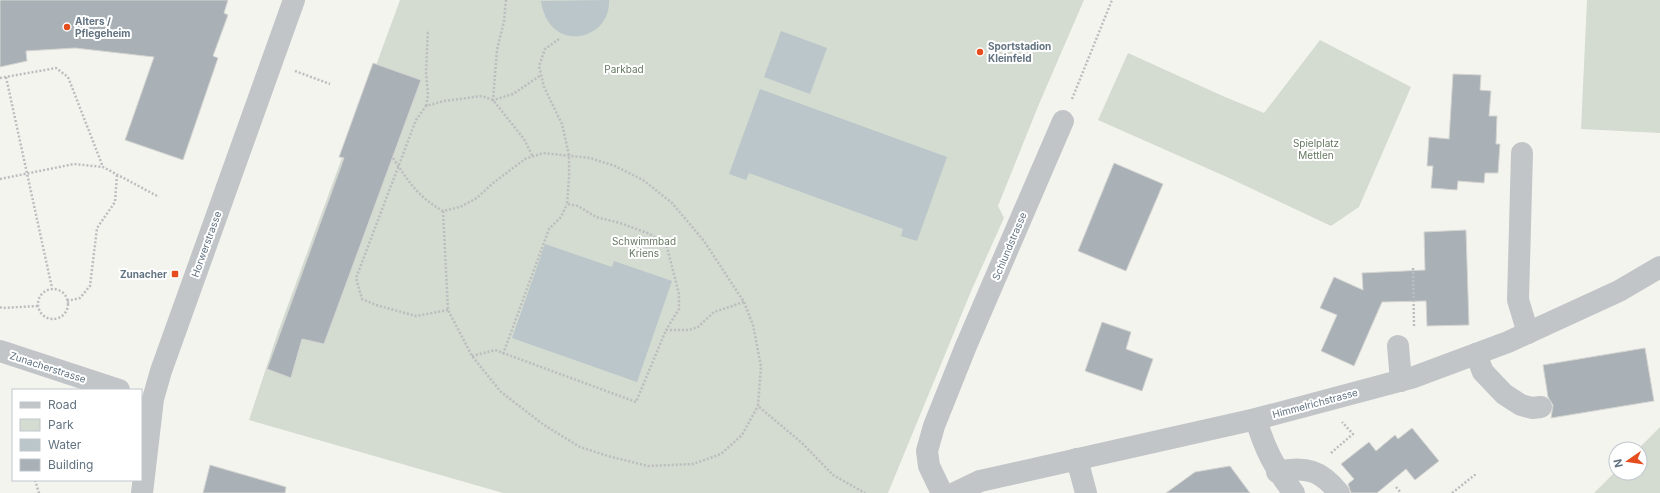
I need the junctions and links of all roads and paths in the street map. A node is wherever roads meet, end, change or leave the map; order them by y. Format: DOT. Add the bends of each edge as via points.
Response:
graph roads {
  1 [pos="294,0"];
  2 [pos="506,0"];
  3 [pos="1112,0"];
  4 [pos="428,30"];
  5 [pos="559,39"];
  6 [pos="289,69"];
  7 [pos="541,75"];
  8 [pos="6,77"];
  9 [pos="0,78"];
  10 [pos="330,84"];
  11 [pos="493,100"];
  12 [pos="426,106"];
  13 [pos="1063,121"];
  14 [pos="1522,153"];
  15 [pos="569,155"];
  16 [pos="533,156"];
  17 [pos="392,158"];
  18 [pos="398,166"];
  19 [pos="103,167"];
  20 [pos="28,173"];
  21 [pos="117,175"];
  22 [pos="0,179"];
  23 [pos="159,197"];
  24 [pos="567,204"];
  25 [pos="443,211"];
  26 [pos="1660,267"];
  27 [pos="1413,268"];
  28 [pos="52,288"];
  29 [pos="67,301"];
  30 [pos="744,302"];
  31 [pos="38,306"];
  32 [pos="0,307"];
  33 [pos="448,310"];
  34 [pos="666,330"];
  35 [pos="1414,330"];
  36 [pos="1528,333"];
  37 [pos="1398,346"];
  38 [pos="0,351"];
  39 [pos="503,354"];
  40 [pos="1476,354"];
  41 [pos="472,356"];
  42 [pos="1401,381"];
  43 [pos="116,389"];
  44 [pos="147,398"];
  45 [pos="758,406"];
  46 [pos="1541,407"];
  47 [pos="1256,419"];
  48 [pos="1339,419"];
  49 [pos="1077,459"];
  50 [pos="1277,472"];
  51 [pos="1309,472"];
  52 [pos="1476,474"];
  53 [pos="36,481"];
  54 [pos="1396,487"];
  55 [pos="39,493"];
  56 [pos="142,493"];
  57 [pos="864,493"];
  58 [pos="942,493"];
  59 [pos="955,493"];
  60 [pos="1086,493"];
  61 [pos="1294,493"];
  62 [pos="1339,493"];
  63 [pos="1401,493"];
  64 [pos="1452,493"];
  1 -- 44 [label="street, Horwerstrasse" via="174,331"];
  2 -- 11 [label="path" via="497,50"];
  3 -- 13 [label="path"];
  4 -- 12 [label="path"];
  5 -- 7 [label="path" via="545,48 539,66"];
  6 -- 10 [label="path"];
  7 -- 11 [label="path" via="513,94"];
  7 -- 15 [label="path" via="562,124"];
  8 -- 9 [label="path"];
  8 -- 19 [label="path" via="56,68 68,77"];
  8 -- 20 [label="path"];
  11 -- 12 [label="path" via="482,96"];
  11 -- 16 [label="path" via="524,139"];
  12 -- 18 [label="path" via="416,120"];
  13 -- 58 [label="street, Schlundstrasse" via="934,426 927,452 929,466"];
  14 -- 36 [label="street" via="1518,300"];
  15 -- 16 [label="path" via="543,153"];
  15 -- 24 [label="path"];
  15 -- 30 [label="path" via="615,166 642,180 672,204 704,241"];
  16 -- 25 [label="path" via="525,159 477,198 460,207"];
  17 -- 18 [label="path"];
  18 -- 25 [label="path" via="411,186 427,202"];
  18 -- 33 [label="path" via="356,278 358,289 362,299 416,316"];
  19 -- 20 [label="path" via="74,164"];
  19 -- 21 [label="path"];
  20 -- 22 [label="path"];
  20 -- 28 [label="path"];
  21 -- 23 [label="path"];
  21 -- 29 [label="path" via="115,202 97,228 90,286 80,298"];
  24 -- 34 [label="path" via="578,206 596,217 620,222 650,234 667,247 679,294 679,309"];
  24 -- 39 [label="path" via="561,217 549,229"];
  25 -- 33 [label="path"];
  26 -- 36 [label="street, Himmelrichstrasse" via="1619,291"];
  27 -- 35 [label="path"];
  28 -- 29 [label="path" via="62,291"];
  28 -- 31 [label="path" via="40,296"];
  29 -- 31 [label="path" via="68,306 64,313 57,318 49,318 42,314"];
  30 -- 34 [label="path" via="714,312 698,327 689,330"];
  30 -- 45 [label="path" via="753,325 761,366"];
  31 -- 32 [label="path"];
  33 -- 41 [label="path"];
  34 -- 39 [label="path" via="636,402"];
  36 -- 40 [label="street, Himmelrichstrasse"];
  37 -- 42 [label="street"];
  38 -- 43 [label="street, Zunacherstrasse"];
  39 -- 41 [label="path" via="494,350"];
  40 -- 42 [label="street, Himmelrichstrasse"];
  40 -- 46 [label="street" via="1483,372 1504,394 1521,405"];
  41 -- 45 [label="path" via="501,392 544,425 580,447 648,466 693,464 721,454 742,435"];
  42 -- 47 [label="street, Himmelrichstrasse"];
  44 -- 56 [label="street, Horwerstrasse"];
  45 -- 57 [label="path" via="802,443 832,475"];
  47 -- 49 [label="street, Himmelrichstrasse"];
  47 -- 50 [label="street"];
  48 -- 51 [label="path" via="1353,434"];
  49 -- 59 [label="street, Himmelrichstrasse" via="980,481"];
  49 -- 60 [label="street"];
  50 -- 51 [label="street" via="1292,469"];
  50 -- 61 [label="street"];
  51 -- 62 [label="street" via="1318,473 1329,480"];
  52 -- 64 [label="path"];
  53 -- 55 [label="path"];
  54 -- 63 [label="path"];
}
